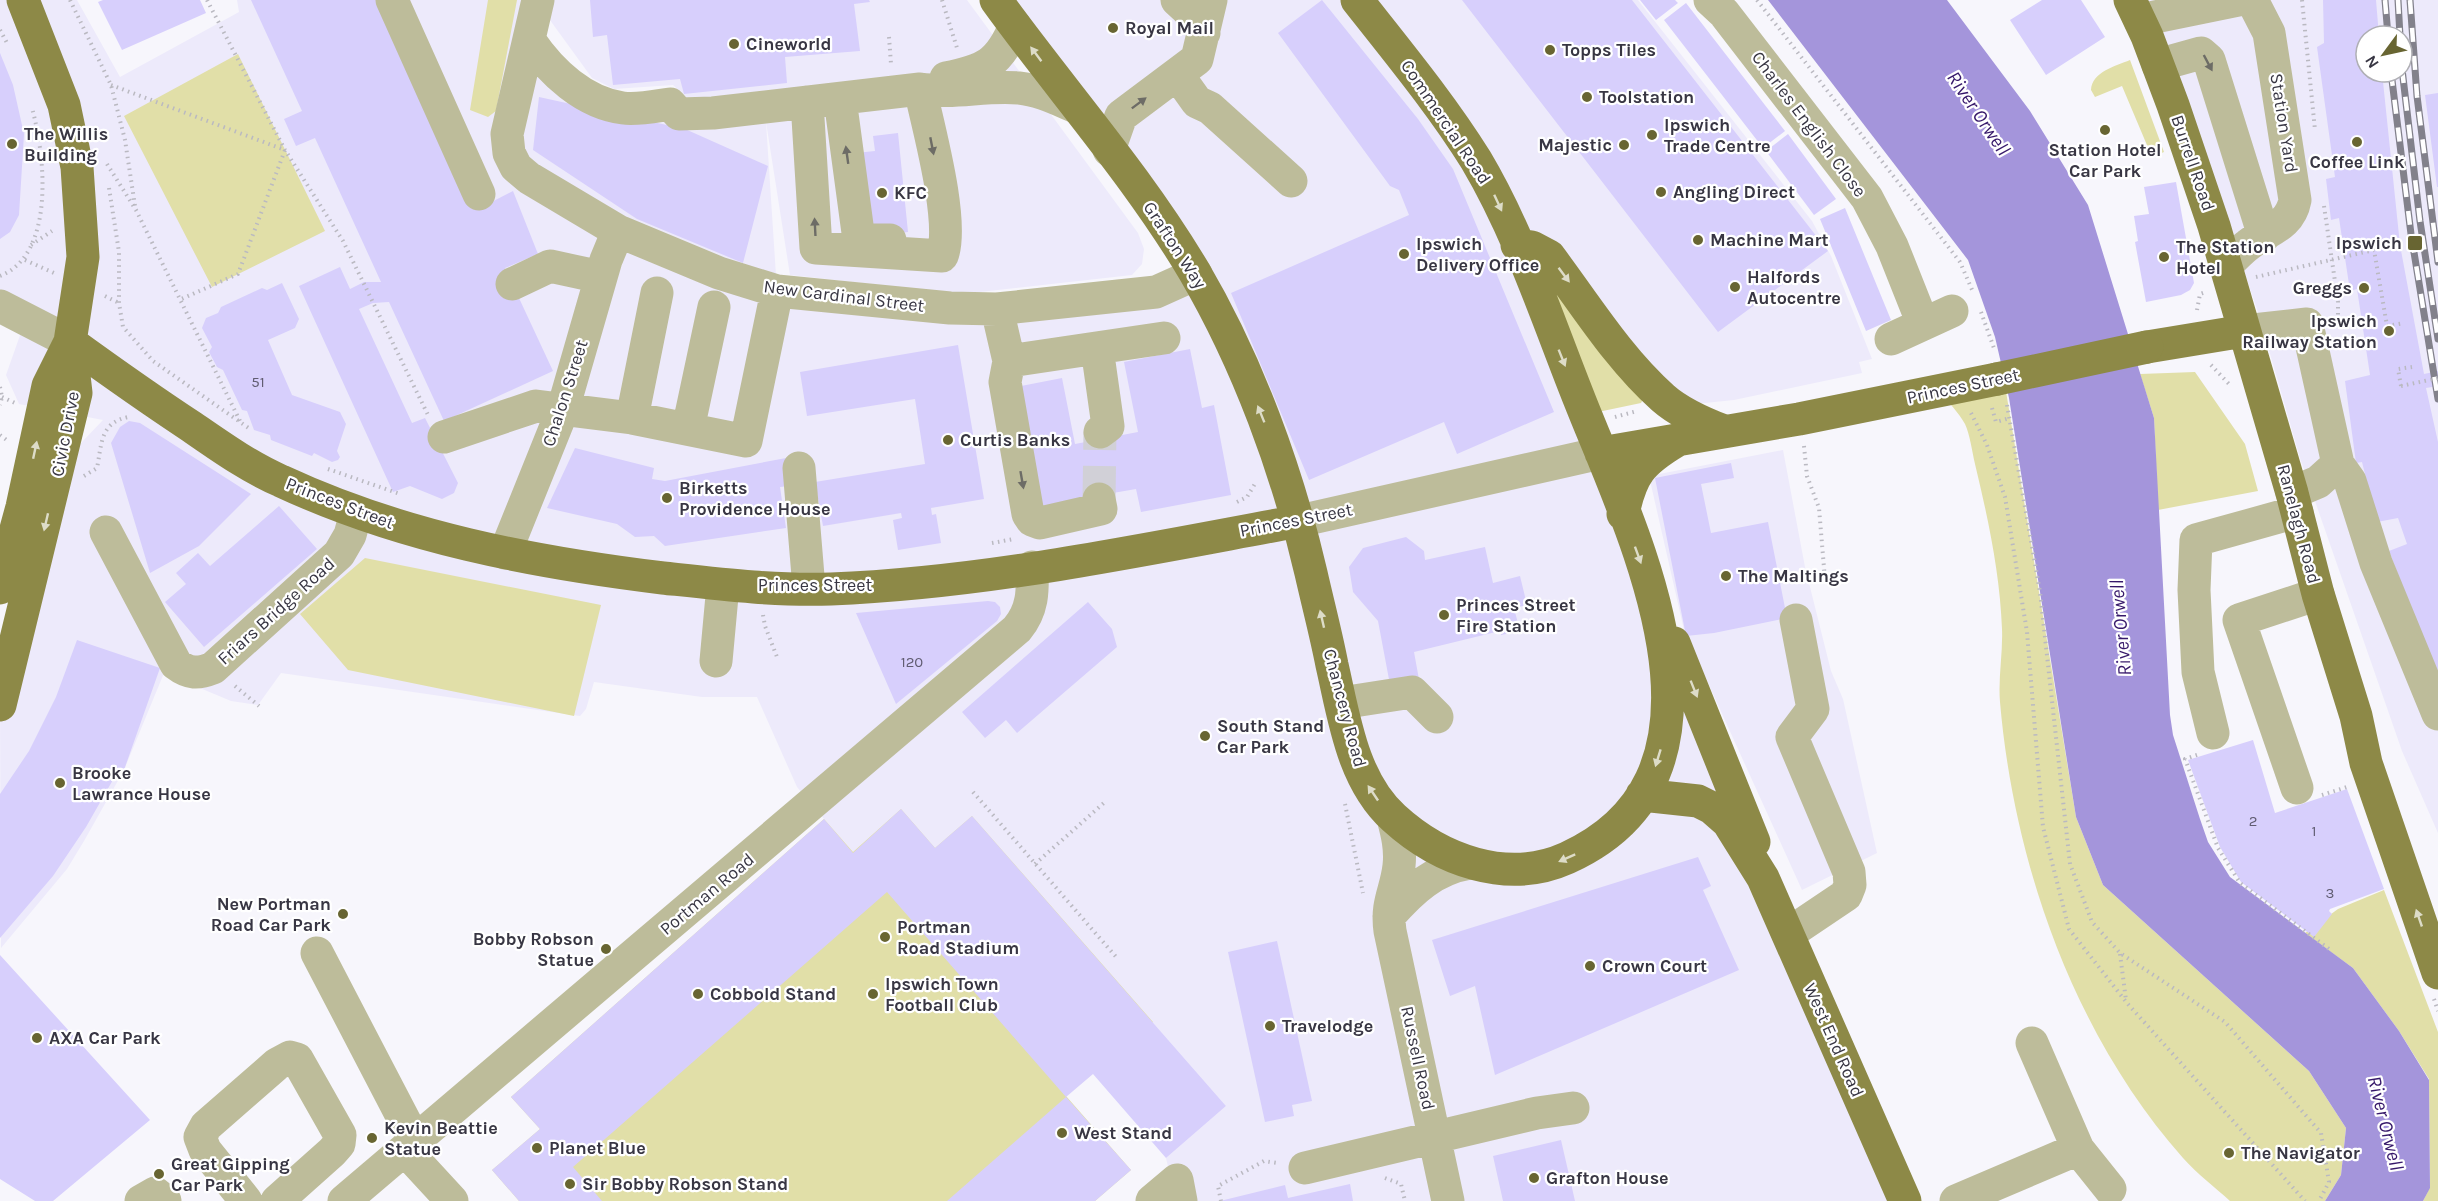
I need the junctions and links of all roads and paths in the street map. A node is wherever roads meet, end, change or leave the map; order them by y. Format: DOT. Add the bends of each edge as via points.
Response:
graph roads {
  1 [pos="23,0"];
  2 [pos="70,0"];
  3 [pos="207,0"];
  4 [pos="392,0"];
  5 [pos="538,0"];
  6 [pos="942,0"];
  7 [pos="996,0"];
  8 [pos="1177,0"];
  9 [pos="1211,0"];
  10 [pos="1710,0"];
  11 [pos="2238,0"];
  12 [pos="2252,0"];
  13 [pos="1370,4"];
  14 [pos="2187,5"];
  15 [pos="2135,10"];
  16 [pos="1015,26"];
  17 [pos="0,30"];
  18 [pos="1204,33"];
  19 [pos="530,41"];
  20 [pos="12,53"];
  21 [pos="958,53"];
  22 [pos="2158,65"];
  23 [pos="1177,74"];
  24 [pos="111,85"];
  25 [pos="920,89"];
  26 [pos="840,99"];
  27 [pos="807,102"];
  28 [pos="32,106"];
  29 [pos="1076,107"];
  30 [pos="285,150"];
  31 [pos="1108,150"];
  32 [pos="1291,181"];
  33 [pos="479,194"];
  34 [pos="136,210"];
  35 [pos="944,216"];
  36 [pos="618,231"];
  37 [pos="2264,236"];
  38 [pos="1517,245"];
  39 [pos="2240,271"];
  40 [pos="1196,274"];
  41 [pos="0,276"];
  42 [pos="601,277"];
  43 [pos="512,284"];
  44 [pos="777,291"];
  45 [pos="657,293"];
  46 [pos="2200,294"];
  47 [pos="179,300"];
  48 [pos="0,306"];
  49 [pos="714,307"];
  50 [pos="998,309"];
  51 [pos="2197,311"];
  52 [pos="1953,312"];
  53 [pos="2404,323"];
  54 [pos="1923,324"];
  55 [pos="2244,331"];
  56 [pos="1164,338"];
  57 [pos="1890,339"];
  58 [pos="70,342"];
  59 [pos="1097,348"];
  60 [pos="1009,361"];
  61 [pos="2412,367"];
  62 [pos="2438,378"];
  63 [pos="0,387"];
  64 [pos="1975,387"];
  65 [pos="0,405"];
  66 [pos="563,408"];
  67 [pos="1643,410"];
  68 [pos="632,418"];
  69 [pos="1606,419"];
  70 [pos="1799,419"];
  71 [pos="240,421"];
  72 [pos="688,429"];
  73 [pos="1104,429"];
  74 [pos="1724,431"];
  75 [pos="255,433"];
  76 [pos="444,437"];
  77 [pos="1682,438"];
  78 [pos="1601,453"];
  79 [pos="2338,464"];
  80 [pos="323,467"];
  81 [pos="799,468"];
  82 [pos="1269,473"];
  83 [pos="405,496"];
  84 [pos="1099,499"];
  85 [pos="2294,503"];
  86 [pos="356,513"];
  87 [pos="1623,514"];
  88 [pos="1228,519"];
  89 [pos="1299,521"];
  90 [pos="106,532"];
  91 [pos="990,544"];
  92 [pos="505,553"];
  93 [pos="1026,553"];
  94 [pos="1825,580"];
  95 [pos="723,585"];
  96 [pos="0,588"];
  97 [pos="809,588"];
  98 [pos="2318,594"];
  99 [pos="1653,597"];
  100 [pos="763,611"];
  101 [pos="1796,620"];
  102 [pos="777,657"];
  103 [pos="716,661"];
  104 [pos="1341,703"];
  105 [pos="0,705"];
  106 [pos="2438,714"];
  107 [pos="2356,716"];
  108 [pos="1437,717"];
  109 [pos="2210,743"];
  110 [pos="2356,784"];
  111 [pos="973,792"];
  112 [pos="2304,794"];
  113 [pos="1343,795"];
  114 [pos="1642,795"];
  115 [pos="1105,802"];
  116 [pos="1394,818"];
  117 [pos="1470,863"];
  118 [pos="1035,864"];
  119 [pos="1763,878"];
  120 [pos="2438,904"];
  121 [pos="1377,907"];
  122 [pos="1788,934"];
  123 [pos="2329,949"];
  124 [pos="317,953"];
  125 [pos="2120,953"];
  126 [pos="1117,958"];
  127 [pos="2438,973"];
  128 [pos="2127,1003"];
  129 [pos="2032,1043"];
  130 [pos="1574,1108"];
  131 [pos="1435,1136"];
  132 [pos="410,1145"];
  133 [pos="2078,1149"];
  134 [pos="1305,1168"];
  135 [pos="2110,1189"];
  136 [pos="228,1195"];
  137 [pos="141,1201"];
  138 [pos="165,1201"];
  139 [pos="276,1201"];
  140 [pos="344,1201"];
  141 [pos="452,1201"];
  142 [pos="1152,1201"];
  143 [pos="1181,1201"];
  144 [pos="1449,1201"];
  145 [pos="1905,1201"];
  146 [pos="1956,1201"];
  147 [pos="2305,1201"];
  148 [pos="2319,1201"];
  1 -- 58 [label="main road" via="64,105 77,167 83,257"];
  2 -- 24 [label="path"];
  3 -- 30 [label="path"];
  4 -- 33 [label="street"];
  5 -- 19 [label="street"];
  6 -- 21 [label="path"];
  7 -- 16 [label="main road, Grafton Way"];
  8 -- 18 [label="street"];
  9 -- 18 [label="street"];
  10 -- 54 [label="street, Charles English Close" via="1854,178 1892,246"];
  11 -- 14 [label="street"];
  12 -- 37 [label="street, Station Yard" via="2269,33 2295,190 2293,210 2278,228"];
  13 -- 38 [label="main road, Commercial Road, one-way" via="1477,162"];
  14 -- 15 [label="street"];
  15 -- 22 [label="main road, Burrell Road"];
  16 -- 25 [label="street" via="990,65 938,79"];
  29 -- 16 [label="main road, Grafton Way, one-way"];
  17 -- 20 [label="path"];
  18 -- 23 [label="street" via="1197,59"];
  19 -- 27 [label="street" via="553,72 565,81 596,99 625,109 670,104 679,114 713,113"];
  19 -- 36 [label="street, New Cardinal Street" via="507,134 506,144 516,167"];
  22 -- 37 [label="street, one-way" via="2201,53 2209,60"];
  22 -- 39 [label="main road, Burrell Road" via="2195,167"];
  31 -- 23 [label="street, one-way" via="1121,116"];
  23 -- 32 [label="street" via="1197,102 1210,108"];
  24 -- 30 [label="path"];
  24 -- 34 [label="path"];
  25 -- 26 [label="street"];
  25 -- 29 [label="street" via="939,92 1020,88"];
  25 -- 35 [label="street, one-way"];
  26 -- 27 [label="street"];
  35 -- 26 [label="street, one-way" via="928,241 859,240"];
  35 -- 27 [label="street, one-way" via="942,256 816,248"];
  28 -- 41 [label="path" via="43,169 42,207 25,260"];
  29 -- 31 [label="main road, Grafton Way"];
  30 -- 47 [label="path" via="238,274"];
  30 -- 76 [label="path" via="343,241 423,407"];
  31 -- 40 [label="main road, Grafton Way"];
  34 -- 47 [label="path"];
  34 -- 71 [label="path" via="103,158 119,252 123,327 153,361"];
  36 -- 42 [label="street, Chalon Street"];
  36 -- 44 [label="street, New Cardinal Street" via="718,273"];
  37 -- 39 [label="street, Station Yard" via="2248,245"];
  38 -- 74 [label="main road, one-way" via="1550,256 1632,366 1663,398"];
  38 -- 78 [label="main road, Commercial Road, one-way"];
  39 -- 53 [label="path" via="2374,250 2387,326"];
  39 -- 55 [label="main road, Burrell Road"];
  40 -- 50 [label="street, New Cardinal Street" via="1156,292"];
  82 -- 40 [label="main road, Grafton Way, one-way" via="1241,366"];
  42 -- 43 [label="street" via="550,266"];
  42 -- 66 [label="street, Chalon Street"];
  44 -- 50 [label="street, New Cardinal Street"];
  44 -- 72 [label="street" via="746,441"];
  45 -- 68 [label="street"];
  46 -- 51 [label="path"];
  47 -- 71 [label="path"];
  48 -- 58 [label="street, Princes Street"];
  49 -- 72 [label="street"];
  50 -- 60 [label="street"];
  52 -- 54 [label="street"];
  54 -- 57 [label="street"];
  55 -- 64 [label="main road, Princes Street, bridge" via="2147,347"];
  55 -- 79 [label="street" via="2307,324"];
  55 -- 85 [label="main road, Ranelagh Road"];
  56 -- 59 [label="street"];
  58 -- 86 [label="main road, Princes Street" via="238,459"];
  96 -- 58 [label="main road, Civic Drive, one-way" via="48,386"];
  58 -- 105 [label="main road, Civic Drive, one-way" via="76,393"];
  59 -- 60 [label="street"];
  59 -- 73 [label="street"];
  60 -- 84 [label="street, one-way" via="1005,382 1028,514 1040,523 1101,509"];
  61 -- 62 [label="path, bridge" via="2398,369 2401,386"];
  63 -- 65 [label="path"];
  64 -- 70 [label="main road, Princes Street"];
  64 -- 125 [label="path" via="1996,422 2010,418 2040,592 2070,864 2092,922"];
  64 -- 128 [label="path" via="1967,404 1987,445 2005,497 2027,632 2043,827 2069,929"];
  66 -- 68 [label="street"];
  66 -- 76 [label="street" via="536,406"];
  66 -- 92 [label="street, Chalon Street"];
  67 -- 69 [label="path"];
  68 -- 72 [label="street"];
  70 -- 74 [label="main road, Princes Street"];
  70 -- 94 [label="path" via="1807,476 1819,508"];
  71 -- 75 [label="path"];
  74 -- 77 [label="main road, Princes Street"];
  77 -- 78 [label="main road, Princes Street"];
  77 -- 87 [label="main road, Princes Street" via="1642,466 1627,489"];
  78 -- 87 [label="main road, Chancery Road"];
  78 -- 89 [label="street, Princes Street"];
  79 -- 85 [label="street"];
  79 -- 106 [label="street" via="2350,481 2376,563"];
  80 -- 83 [label="path"];
  81 -- 97 [label="street"];
  82 -- 88 [label="path"];
  82 -- 88 [label="main road" via="1271,496 1259,510"];
  82 -- 89 [label="main road, Grafton Way"];
  85 -- 98 [label="main road, Ranelagh Road"];
  85 -- 109 [label="street" via="2196,540 2198,672"];
  86 -- 90 [label="street, Friars Bridge Road" via="339,554 213,668 199,674 176,664"];
  86 -- 92 [label="main road, Princes Street"];
  87 -- 99 [label="main road, Chancery Road, one-way"];
  88 -- 89 [label="main road, Princes Street"];
  88 -- 93 [label="main road, Princes Street"];
  104 -- 89 [label="main road, Chancery Road, one-way"];
  91 -- 93 [label="path"];
  92 -- 95 [label="main road, Princes Street"];
  93 -- 97 [label="main road, Princes Street" via="895,584"];
  93 -- 132 [label="street, Portman Road" via="1032,604 1017,629"];
  95 -- 97 [label="main road, Princes Street"];
  95 -- 103 [label="street"];
  98 -- 107 [label="main road, Ranelagh Road"];
  98 -- 112 [label="street" via="2239,620"];
  99 -- 114 [label="main road, Chancery Road, one-way" via="1666,658 1667,716 1660,756"];
  99 -- 119 [label="main road, West End Road, one-way" via="1752,831"];
  100 -- 102 [label="path"];
  101 -- 122 [label="street" via="1813,710 1792,736 1849,872 1850,885 1846,896"];
  104 -- 108 [label="street" via="1412,692"];
  116 -- 104 [label="main road, Chancery Road, one-way" via="1370,790 1360,769"];
  107 -- 120 [label="main road, Ranelagh Road"];
  127 -- 107 [label="main road, Ranelagh Road, one-way" via="2379,804"];
  109 -- 123 [label="path" via="2185,759 2218,848 2252,894"];
  110 -- 112 [label="path"];
  111 -- 118 [label="path"];
  113 -- 121 [label="path"];
  114 -- 117 [label="main road, Chancery Road, one-way" via="1616,830 1592,847 1556,863 1522,868"];
  114 -- 119 [label="main road, West End Road" via="1683,798 1712,808 1728,822"];
  115 -- 118 [label="path"];
  116 -- 117 [label="main road, Chancery Road" via="1421,840"];
  116 -- 121 [label="street, Russell Road" via="1400,865 1388,908"];
  117 -- 121 [label="street" via="1435,874"];
  118 -- 126 [label="path"];
  119 -- 122 [label="main road, West End Road"];
  121 -- 131 [label="street, Russell Road" via="1390,932"];
  122 -- 145 [label="main road, West End Road"];
  124 -- 132 [label="street"];
  125 -- 128 [label="path"];
  125 -- 148 [label="path" via="2225,1022 2321,1133 2328,1182"];
  128 -- 147 [label="path"];
  129 -- 133 [label="street"];
  130 -- 131 [label="street"];
  131 -- 134 [label="street"];
  131 -- 144 [label="street, Russell Road"];
  132 -- 140 [label="street, Portman Road"];
  132 -- 141 [label="street"];
  133 -- 135 [label="street"];
  133 -- 146 [label="street"];
  136 -- 139 [label="street" via="205,1150 203,1132 277,1064 290,1057 297,1059 340,1135 339,1144"];
  137 -- 138 [label="street" via="154,1193"];
  142 -- 143 [label="street" via="1177,1180"];
}
